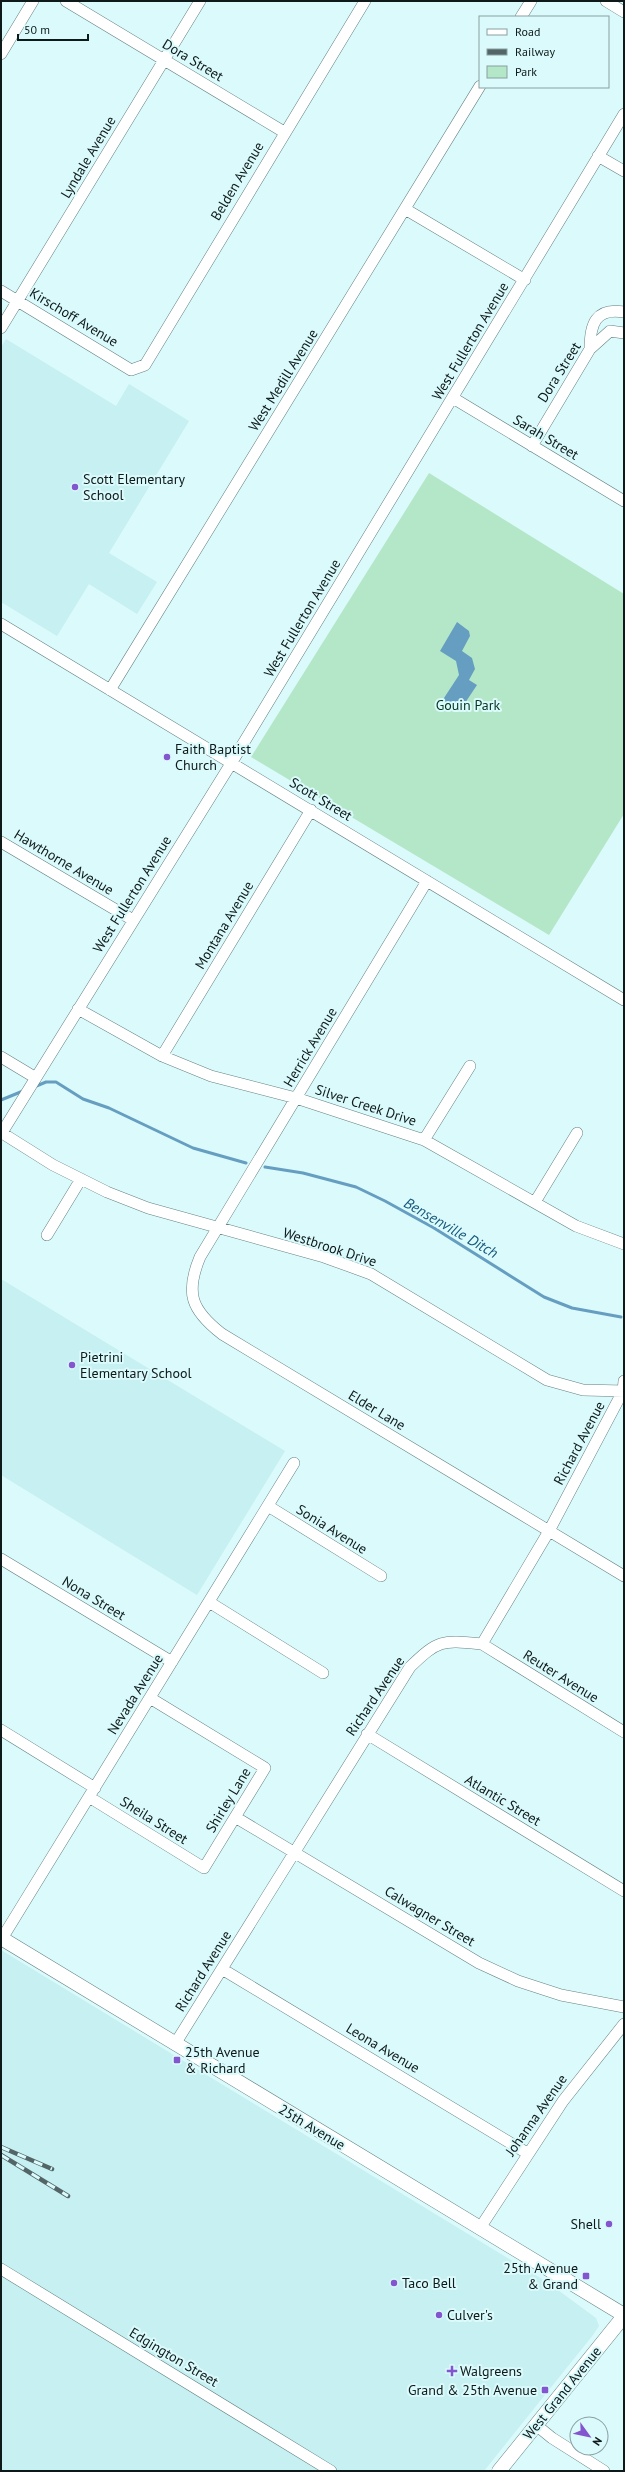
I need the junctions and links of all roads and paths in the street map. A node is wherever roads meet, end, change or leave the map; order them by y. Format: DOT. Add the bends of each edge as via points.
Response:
graph roads {
  1 [pos="34,1"];
  2 [pos="66,1"];
  3 [pos="200,1"];
  4 [pos="365,1"];
  5 [pos="531,1"];
  6 [pos="606,1"];
  7 [pos="624,12"];
  8 [pos="523,16"];
  9 [pos="1,54"];
  10 [pos="164,60"];
  11 [pos="479,88"];
  12 [pos="624,114"];
  13 [pos="284,132"];
  14 [pos="598,156"];
  15 [pos="624,171"];
  16 [pos="405,209"];
  17 [pos="525,280"];
  18 [pos="1,291"];
  19 [pos="18,301"];
  20 [pos="624,312"];
  21 [pos="1,328"];
  22 [pos="624,333"];
  23 [pos="590,349"];
  24 [pos="131,370"];
  25 [pos="453,398"];
  26 [pos="532,446"];
  27 [pos="624,501"];
  28 [pos="1,624"];
  29 [pos="110,690"];
  30 [pos="232,762"];
  31 [pos="311,810"];
  32 [pos="1,842"];
  33 [pos="427,881"];
  34 [pos="133,920"];
  35 [pos="624,1000"];
  36 [pos="78,1009"];
  37 [pos="162,1056"];
  38 [pos="1,1057"];
  39 [pos="470,1066"];
  40 [pos="36,1079"];
  41 [pos="296,1098"];
  42 [pos="577,1133"];
  43 [pos="1,1134"];
  44 [pos="424,1140"];
  45 [pos="81,1179"];
  46 [pos="536,1202"];
  47 [pos="217,1228"];
  48 [pos="48,1234"];
  49 [pos="624,1244"];
  50 [pos="624,1388"];
  51 [pos="294,1463"];
  52 [pos="268,1506"];
  53 [pos="549,1531"];
  54 [pos="1,1559"];
  55 [pos="381,1576"];
  56 [pos="624,1576"];
  57 [pos="209,1602"];
  58 [pos="482,1644"];
  59 [pos="172,1662"];
  60 [pos="323,1673"];
  61 [pos="150,1698"];
  62 [pos="1,1730"];
  63 [pos="624,1732"];
  64 [pos="367,1734"];
  65 [pos="92,1792"];
  66 [pos="235,1817"];
  67 [pos="295,1852"];
  68 [pos="204,1868"];
  69 [pos="624,1891"];
  70 [pos="1,1939"];
  71 [pos="222,1970"];
  72 [pos="624,2007"];
  73 [pos="624,2024"];
  74 [pos="175,2044"];
  75 [pos="527,2153"];
  76 [pos="480,2228"];
  77 [pos="1,2269"];
  78 [pos="624,2315"];
  79 [pos="536,2425"];
  80 [pos="331,2471"];
  81 [pos="499,2471"];
  82 [pos="604,2471"];
  1 -- 9 [label="street"];
  2 -- 10 [label="street, Dora Street"];
  3 -- 10 [label="street, Lyndale Avenue"];
  4 -- 13 [label="street, Belden Avenue"];
  5 -- 8 [label="street"];
  6 -- 7 [label="street"];
  10 -- 13 [label="street, Dora Street"];
  10 -- 19 [label="street, Lyndale Avenue"];
  11 -- 16 [label="street, West Medill Avenue"];
  12 -- 14 [label="street, West Fullerton Avenue"];
  13 -- 24 [label="street, Belden Avenue" via="145,365"];
  14 -- 15 [label="street"];
  14 -- 17 [label="street, West Fullerton Avenue"];
  16 -- 17 [label="street"];
  16 -- 29 [label="street, West Medill Avenue"];
  17 -- 25 [label="street, West Fullerton Avenue"];
  18 -- 19 [label="street, Kirschoff Avenue"];
  19 -- 21 [label="street, Lyndale Avenue"];
  19 -- 24 [label="street, Kirschoff Avenue"];
  20 -- 23 [label="street" via="613,310 600,315 590,330"];
  22 -- 23 [label="street, Dora Street" via="610,331"];
  23 -- 26 [label="street, Dora Street"];
  25 -- 26 [label="street, Sarah Street"];
  25 -- 30 [label="street, West Fullerton Avenue"];
  26 -- 27 [label="street, Sarah Street"];
  28 -- 29 [label="street, Scott Street"];
  29 -- 30 [label="street, Scott Street"];
  30 -- 31 [label="street, Scott Street"];
  30 -- 34 [label="street, West Fullerton Avenue"];
  31 -- 33 [label="street, Scott Street"];
  31 -- 37 [label="street, Montana Avenue"];
  32 -- 34 [label="street, Hawthorne Avenue"];
  33 -- 35 [label="street, Scott Street"];
  33 -- 41 [label="street, Herrick Avenue"];
  34 -- 36 [label="street, West Fullerton Avenue"];
  36 -- 37 [label="street, Silver Creek Drive"];
  36 -- 40 [label="street, West Fullerton Avenue"];
  37 -- 41 [label="street, Silver Creek Drive" via="211,1076"];
  38 -- 40 [label="street"];
  39 -- 44 [label="street, Silver Creek Drive"];
  40 -- 43 [label="street, West Fullerton Avenue"];
  41 -- 44 [label="street, Silver Creek Drive"];
  41 -- 47 [label="street, Herrick Avenue"];
  42 -- 46 [label="street"];
  43 -- 45 [label="street, Westbrook Drive"];
  44 -- 46 [label="street, Silver Creek Drive"];
  45 -- 47 [label="street, Westbrook Drive" via="148,1208"];
  45 -- 48 [label="street"];
  46 -- 49 [label="street, Silver Creek Drive" via="592,1234"];
  47 -- 50 [label="street, Westbrook Drive" via="371,1274 547,1380 583,1390"];
  47 -- 53 [label="street, Elder Lane" via="200,1257 191,1282 191,1294 195,1305 206,1322"];
  50 -- 53 [label="street, Richard Avenue"];
  51 -- 52 [label="street, Nevada Avenue"];
  52 -- 55 [label="street, Sonia Avenue"];
  52 -- 57 [label="street, Nevada Avenue"];
  53 -- 56 [label="street, Elder Lane"];
  53 -- 58 [label="street, Richard Avenue"];
  54 -- 59 [label="street, Nona Street"];
  57 -- 59 [label="street, Nevada Avenue"];
  57 -- 60 [label="street"];
  58 -- 63 [label="street, Reuter Avenue"];
  58 -- 64 [label="street, Richard Avenue" via="436,1644 410,1667"];
  59 -- 61 [label="street, Nevada Avenue"];
  61 -- 65 [label="street, Nevada Avenue"];
  61 -- 66 [label="street, Shirley Lane" via="265,1768"];
  62 -- 65 [label="street, Sheila Street"];
  64 -- 67 [label="street, Richard Avenue"];
  64 -- 69 [label="street, Atlantic Street"];
  65 -- 68 [label="street, Sheila Street"];
  65 -- 70 [label="street, Nevada Avenue"];
  66 -- 67 [label="street, Calwagner Street"];
  66 -- 68 [label="street, Shirley Lane"];
  67 -- 71 [label="street, Richard Avenue"];
  67 -- 72 [label="street, Calwagner Street" via="479,1963 518,1981 561,1995"];
  70 -- 74 [label="main road, 25th Avenue"];
  71 -- 74 [label="street, Richard Avenue"];
  71 -- 75 [label="street, Leona Avenue"];
  73 -- 75 [label="street, Johanna Avenue" via="563,2100"];
  74 -- 76 [label="main road, 25th Avenue"];
  75 -- 76 [label="street, Johanna Avenue"];
  76 -- 78 [label="main road, 25th Avenue"];
  77 -- 80 [label="street, Edgington Street"];
  78 -- 79 [label="main road, West Grand Avenue"];
  79 -- 81 [label="main road, West Grand Avenue"];
  79 -- 82 [label="street"];
}
